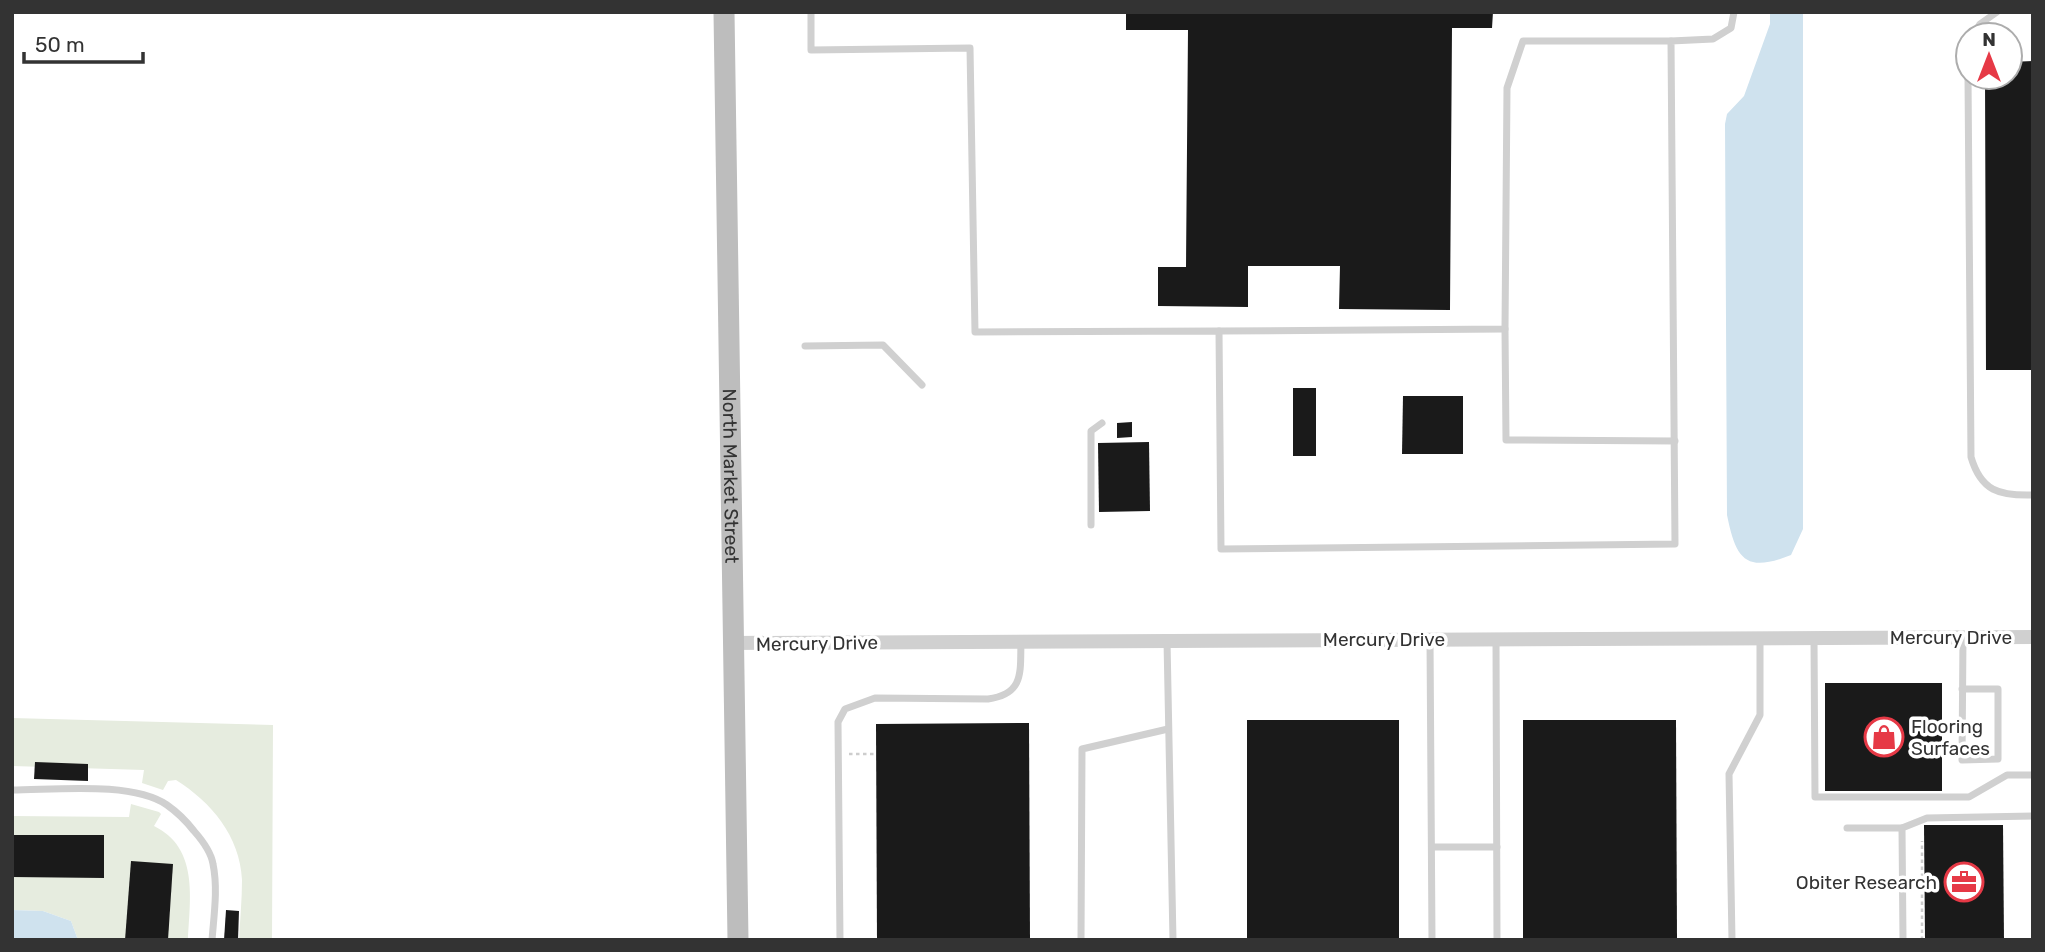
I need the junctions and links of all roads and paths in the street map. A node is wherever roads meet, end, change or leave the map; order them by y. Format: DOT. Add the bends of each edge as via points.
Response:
graph roads {
  1 [pos="724,12"];
  2 [pos="811,12"];
  3 [pos="1734,12"];
  4 [pos="1671,41"];
  5 [pos="1968,91"];
  6 [pos="1505,329"];
  7 [pos="1219,331"];
  8 [pos="805,346"];
  9 [pos="922,385"];
  10 [pos="1102,423"];
  11 [pos="1675,441"];
  12 [pos="2033,495"];
  13 [pos="1091,526"];
  14 [pos="2033,636"];
  15 [pos="1760,637"];
  16 [pos="1814,637"];
  17 [pos="1963,637"];
  18 [pos="1430,638"];
  19 [pos="1496,638"];
  20 [pos="1021,640"];
  21 [pos="1167,641"];
  22 [pos="735,643"];
  23 [pos="1962,689"];
  24 [pos="1168,729"];
  25 [pos="838,754"];
  26 [pos="876,754"];
  27 [pos="1998,760"];
  28 [pos="2007,775"];
  29 [pos="2033,775"];
  30 [pos="12,790"];
  31 [pos="2033,816"];
  32 [pos="1847,828"];
  33 [pos="1902,828"];
  34 [pos="1922,841"];
  35 [pos="1432,847"];
  36 [pos="1497,847"];
  37 [pos="212,940"];
  38 [pos="738,940"];
  39 [pos="840,940"];
  40 [pos="1081,940"];
  41 [pos="1173,940"];
  42 [pos="1432,940"];
  43 [pos="1497,940"];
  44 [pos="1732,940"];
  45 [pos="1903,940"];
  46 [pos="1922,940"];
  1 -- 22 [label="main road, North Market Street"];
  2 -- 7 [label="lane" via="811,50 970,48 975,332"];
  3 -- 4 [label="lane" via="1731,28 1713,39"];
  4 -- 6 [label="lane" via="1523,41 1507,88"];
  4 -- 11 [label="lane"];
  5 -- 12 [label="lane" via="1971,457 1986,486"];
  6 -- 7 [label="lane"];
  6 -- 11 [label="lane" via="1506,440"];
  7 -- 11 [label="lane" via="1221,549 1675,544"];
  8 -- 9 [label="lane" via="883,345"];
  10 -- 13 [label="lane" via="1091,431"];
  14 -- 17 [label="street, Mercury Drive"];
  15 -- 16 [label="street, Mercury Drive"];
  15 -- 19 [label="street, Mercury Drive"];
  15 -- 44 [label="lane" via="1760,715 1729,774"];
  16 -- 17 [label="street, Mercury Drive"];
  16 -- 28 [label="lane" via="1815,797 1969,797"];
  17 -- 23 [label="lane"];
  18 -- 19 [label="street, Mercury Drive"];
  18 -- 21 [label="street, Mercury Drive"];
  18 -- 35 [label="lane"];
  19 -- 36 [label="lane"];
  20 -- 21 [label="street, Mercury Drive"];
  20 -- 22 [label="street, Mercury Drive"];
  20 -- 25 [label="lane" via="1016,687 1004,696 875,698 859,703 845,709 838,722"];
  21 -- 24 [label="lane"];
  22 -- 38 [label="main road, North Market Street"];
  23 -- 27 [label="lane" via="1962,760"];
  23 -- 27 [label="lane" via="1998,689"];
  24 -- 40 [label="lane" via="1082,749"];
  24 -- 41 [label="lane"];
  25 -- 26 [label="path"];
  25 -- 39 [label="lane"];
  27 -- 28 [label="lane"];
  28 -- 29 [label="lane"];
  30 -- 37 [label="lane" via="121,790 166,804 187,822 213,860"];
  31 -- 33 [label="lane" via="1927,818"];
  32 -- 33 [label="lane"];
  33 -- 45 [label="lane"];
  34 -- 46 [label="path"];
  35 -- 36 [label="lane"];
  35 -- 42 [label="lane"];
  36 -- 43 [label="lane"];
}
